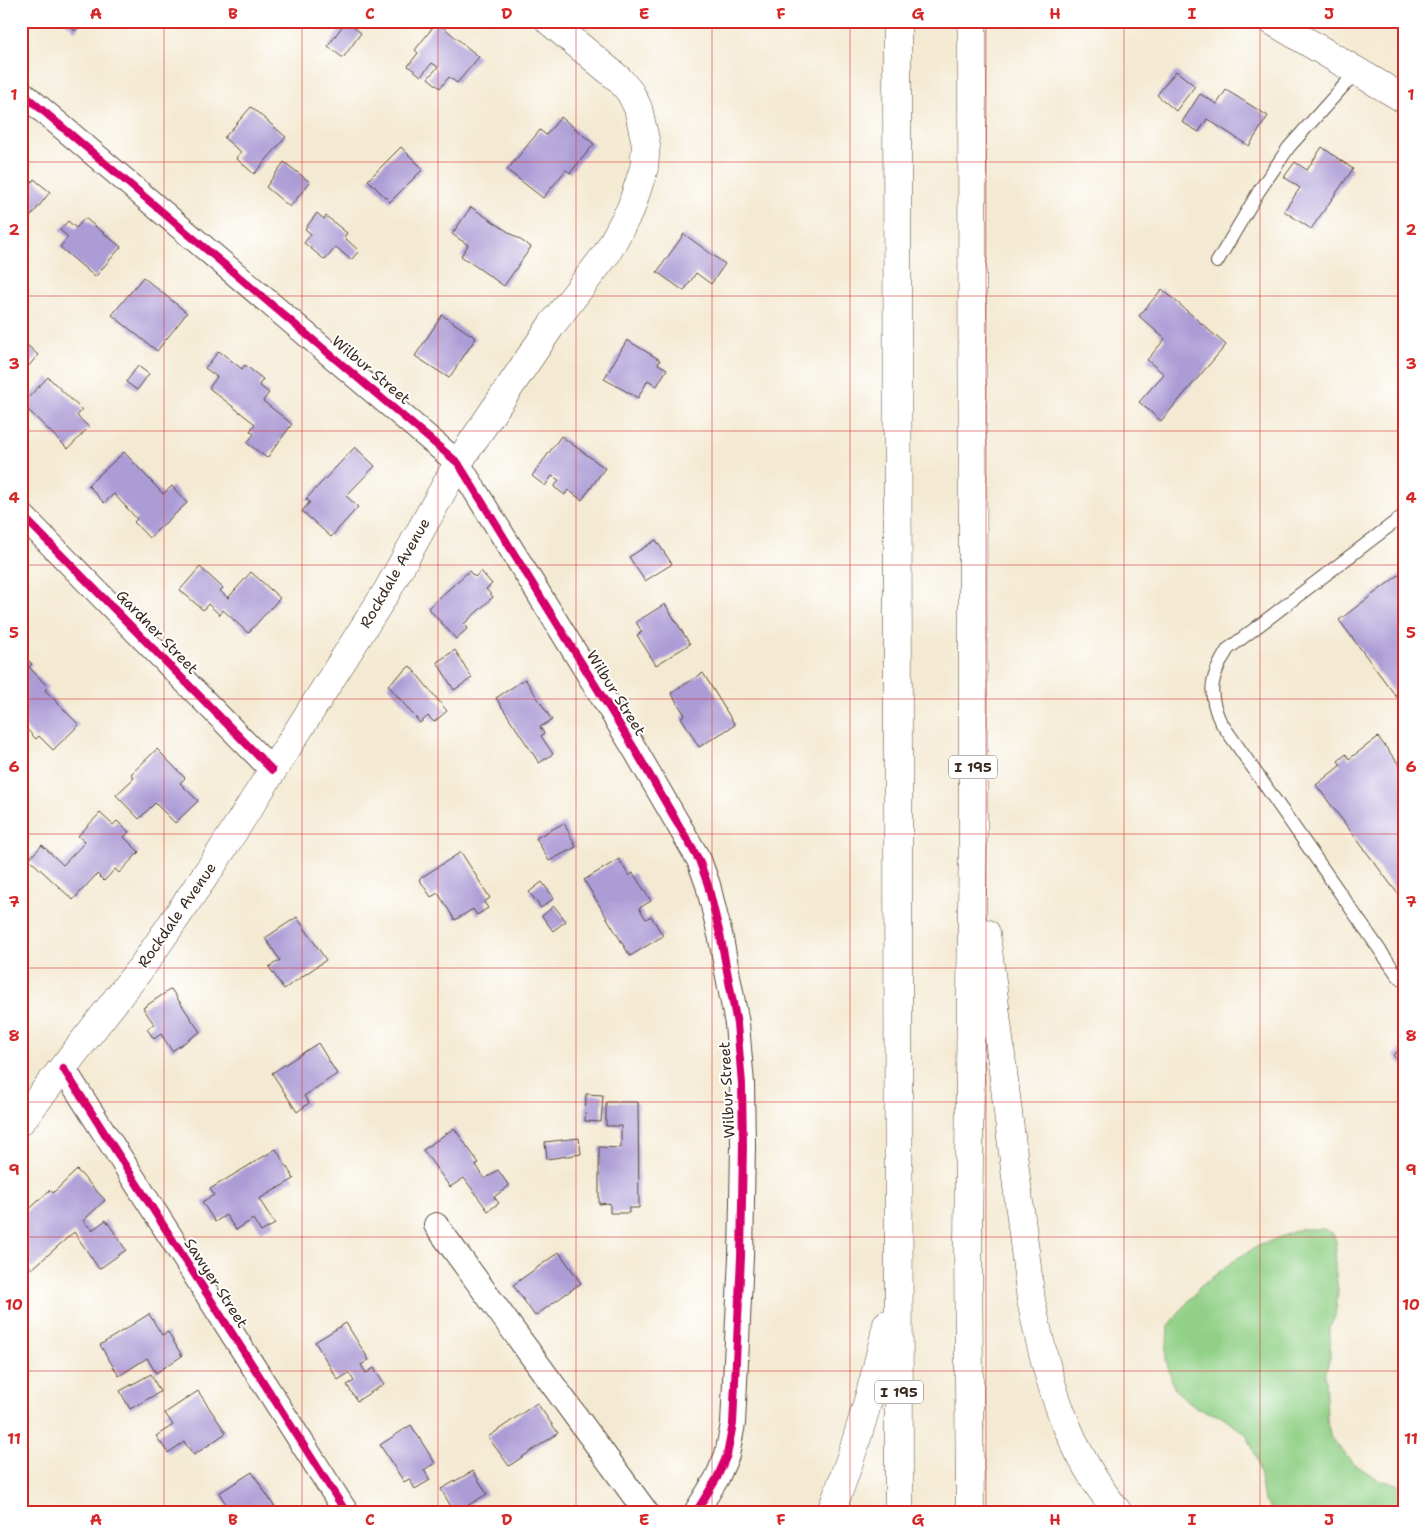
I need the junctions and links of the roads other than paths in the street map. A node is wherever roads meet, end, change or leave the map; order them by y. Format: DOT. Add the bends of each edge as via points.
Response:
graph roads {
  1 [pos="549,21"];
  2 [pos="897,21"];
  3 [pos="972,21"];
  4 [pos="1272,21"];
  5 [pos="1357,71"];
  6 [pos="21,92"];
  7 [pos="1403,97"];
  8 [pos="1217,262"];
  9 [pos="458,462"];
  10 [pos="21,514"];
  11 [pos="1404,514"];
  12 [pos="272,770"];
  13 [pos="973,828"];
  14 [pos="1404,981"];
  15 [pos="63,1068"];
  16 [pos="21,1122"];
  17 [pos="436,1225"];
  18 [pos="898,1271"];
  19 [pos="346,1512"];
  20 [pos="646,1512"];
  21 [pos="696,1512"];
  22 [pos="831,1512"];
  23 [pos="899,1512"];
  24 [pos="970,1512"];
  25 [pos="1118,1512"];
  1 -- 9 [label="main road, Rockdale Avenue" via="619,79 630,92 643,126 646,144 644,168 631,208 607,253 551,326"];
  2 -- 18 [label="main road, I 195"];
  3 -- 13 [label="main road, I 195"];
  4 -- 5 [label="main road"];
  5 -- 7 [label="main road"];
  5 -- 8 [label="lane" via="1289,147"];
  6 -- 9 [label="street, Wilbur Street"];
  9 -- 12 [label="main road, Rockdale Avenue" via="387,591"];
  9 -- 21 [label="street, Wilbur Street" via="689,840 708,885 721,938 737,1024 742,1084 741,1266 733,1424 727,1455"];
  10 -- 12 [label="street, Gardner Street"];
  11 -- 14 [label="lane" via="1228,650 1218,664 1212,691 1213,706 1220,721"];
  12 -- 15 [label="main road, Rockdale Avenue" via="182,910"];
  13 -- 24 [label="main road, I 195" via="968,1242"];
  13 -- 25 [label="main road" via="1031,1300 1040,1345 1074,1445"];
  15 -- 16 [label="main road, Rockdale Avenue"];
  15 -- 19 [label="street, Sawyer Street"];
  17 -- 20 [label="street"];
  18 -- 22 [label="main road" via="864,1418"];
  18 -- 23 [label="main road, I 195"];
}
